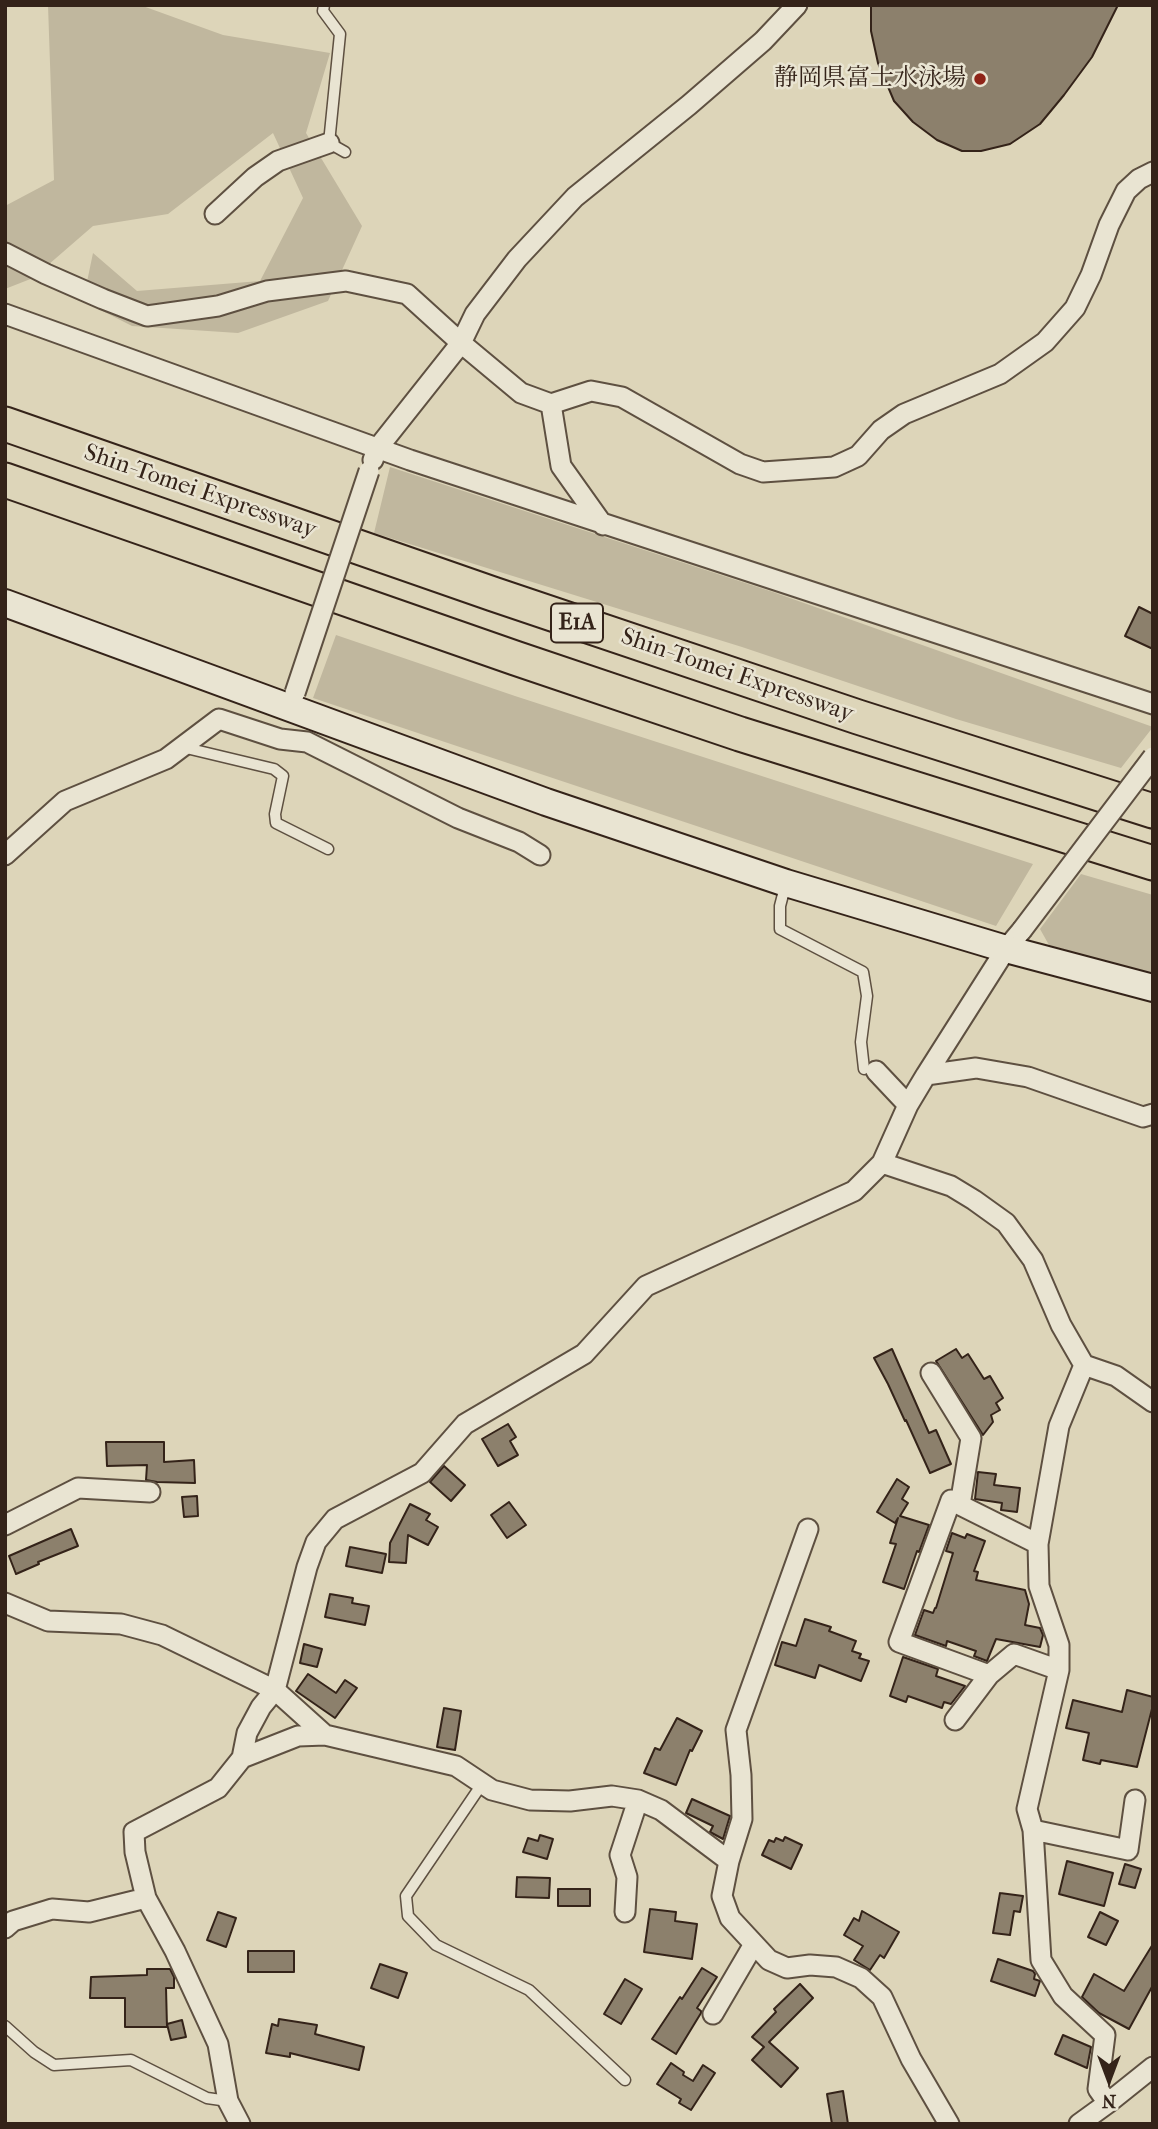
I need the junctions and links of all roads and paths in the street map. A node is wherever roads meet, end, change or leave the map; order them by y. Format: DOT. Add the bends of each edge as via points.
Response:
graph roads {
  1 [pos="312,5"];
  2 [pos="797,5"];
  3 [pos="322,7"];
  4 [pos="337,147"];
  5 [pos="1153,172"];
  6 [pos="215,214"];
  7 [pos="5,253"];
  8 [pos="5,314"];
  9 [pos="460,343"];
  10 [pos="551,404"];
  11 [pos="5,424"];
  12 [pos="377,449"];
  13 [pos="5,480"];
  14 [pos="603,525"];
  15 [pos="5,603"];
  16 [pos="292,701"];
  17 [pos="1153,704"];
  18 [pos="280,739"];
  19 [pos="182,747"];
  20 [pos="1153,757"];
  21 [pos="1153,811"];
  22 [pos="328,849"];
  23 [pos="5,855"];
  24 [pos="541,855"];
  25 [pos="1153,863"];
  26 [pos="786,883"];
  27 [pos="1014,939"];
  28 [pos="1153,988"];
  29 [pos="870,1070"];
  30 [pos="926,1075"];
  31 [pos="908,1105"];
  32 [pos="1153,1114"];
  33 [pos="881,1163"];
  34 [pos="1084,1365"];
  35 [pos="931,1373"];
  36 [pos="1153,1402"];
  37 [pos="150,1492"];
  38 [pos="960,1505"];
  39 [pos="5,1525"];
  40 [pos="808,1529"];
  41 [pos="1038,1544"];
  42 [pos="5,1603"];
  43 [pos="1059,1670"];
  44 [pos="989,1675"];
  45 [pos="275,1690"];
  46 [pos="955,1720"];
  47 [pos="325,1735"];
  48 [pos="242,1758"];
  49 [pos="482,1783"];
  50 [pos="638,1800"];
  51 [pos="1135,1800"];
  52 [pos="1033,1830"];
  53 [pos="729,1861"];
  54 [pos="146,1898"];
  55 [pos="625,1912"];
  56 [pos="5,1928"];
  57 [pos="754,1944"];
  58 [pos="713,2014"];
  59 [pos="5,2026"];
  60 [pos="1153,2067"];
  61 [pos="625,2080"];
  62 [pos="229,2101"];
  63 [pos="1108,2103"];
  64 [pos="240,2124"];
  65 [pos="949,2124"];
  66 [pos="1079,2124"];
  1 -- 3 [label="lane"];
  2 -- 9 [label="street" via="689,105 575,197 517,259 475,314"];
  3 -- 4 [label="lane" via="340,34"];
  4 -- 6 [label="street" via="278,161"];
  5 -- 10 [label="street" via="1126,191 1075,308 1045,342 1000,374 904,414 881,430 858,456 834,467 763,472 740,464 622,397 591,391"];
  7 -- 9 [label="street" via="147,316 218,306 267,291 346,281 407,294"];
  8 -- 12 [label="street"];
  9 -- 10 [label="street" via="521,393"];
  9 -- 12 [label="street"];
  10 -- 14 [label="street" via="561,466"];
  11 -- 21 [label="highway, Shin-Tomei Expressway / E1A" via="493,594"];
  12 -- 14 [label="street"];
  12 -- 16 [label="street, bridge"];
  13 -- 25 [label="highway, E1A" via="740,734"];
  14 -- 17 [label="street"];
  15 -- 16 [label="street"];
  16 -- 18 [label="street"];
  16 -- 26 [label="street" via="546,802"];
  18 -- 19 [label="street" via="219,719"];
  18 -- 24 [label="street" via="307,742"];
  19 -- 22 [label="lane" via="274,769 283,776 276,823"];
  19 -- 23 [label="street" via="166,759 65,801"];
  20 -- 27 [label="street, bridge"];
  26 -- 27 [label="street"];
  26 -- 29 [label="lane" via="780,929 863,972 867,996 861,1042"];
  27 -- 28 [label="street"];
  27 -- 30 [label="street"];
  29 -- 31 [label="street"];
  30 -- 31 [label="street"];
  30 -- 32 [label="street" via="976,1068 1028,1077 1143,1117"];
  31 -- 33 [label="street"];
  33 -- 34 [label="street" via="951,1186 1006,1223 1032,1260"];
  33 -- 45 [label="street" via="853,1191 646,1286 584,1354 465,1424 422,1473 335,1519 316,1542 307,1567"];
  34 -- 36 [label="street" via="1116,1376"];
  34 -- 41 [label="street" via="1059,1426"];
  35 -- 38 [label="street" via="971,1438"];
  37 -- 39 [label="street" via="78,1488"];
  38 -- 41 [label="street"];
  38 -- 44 [label="street" via="951,1500 899,1642"];
  40 -- 53 [label="street" via="736,1730 742,1819"];
  41 -- 43 [label="street" via="1039,1586 1059,1645"];
  42 -- 45 [label="street" via="48,1621 121,1624 162,1635"];
  43 -- 44 [label="street" via="1014,1654"];
  43 -- 52 [label="street" via="1027,1809"];
  44 -- 46 [label="street"];
  45 -- 47 [label="street"];
  45 -- 48 [label="street" via="247,1733"];
  47 -- 48 [label="street" via="298,1736"];
  47 -- 49 [label="street" via="456,1766"];
  48 -- 54 [label="street" via="218,1788 134,1832"];
  49 -- 50 [label="street" via="530,1800 612,1796"];
  49 -- 61 [label="lane" via="406,1896 408,1916 436,1945 529,1990"];
  50 -- 53 [label="street" via="661,1810"];
  50 -- 55 [label="street" via="620,1855 627,1877"];
  51 -- 52 [label="street" via="1128,1850"];
  52 -- 63 [label="street" via="1041,1960 1063,1996 1105,2035 1098,2089"];
  53 -- 57 [label="street" via="722,1896 730,1918"];
  54 -- 56 [label="street" via="89,1912 52,1909"];
  54 -- 62 [label="street" via="218,2044"];
  57 -- 58 [label="street"];
  57 -- 65 [label="street" via="769,1960 787,1968 836,1967 861,1978 882,1997"];
  59 -- 62 [label="lane" via="54,2065 131,2060 207,2098"];
  60 -- 63 [label="street"];
  62 -- 64 [label="street"];
  63 -- 66 [label="street"];
}
